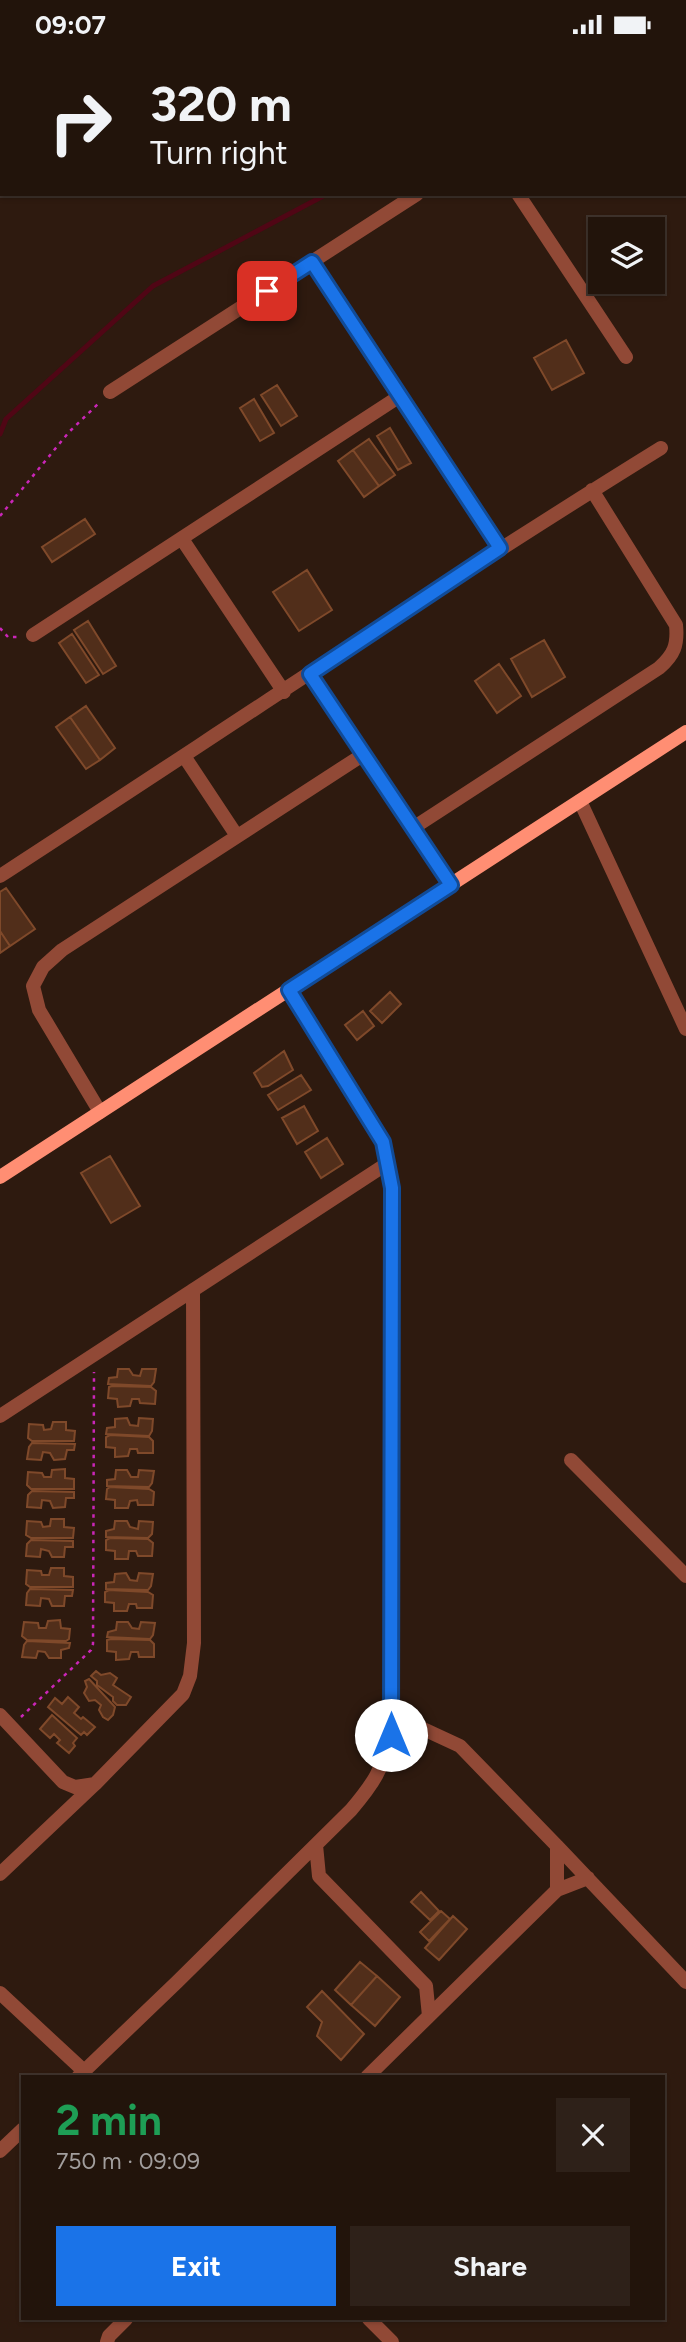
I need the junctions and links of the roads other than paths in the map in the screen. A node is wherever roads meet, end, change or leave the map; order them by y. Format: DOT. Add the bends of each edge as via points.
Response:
graph roads {
  1 [pos="414,196"];
  2 [pos="519,196"];
  3 [pos="312,262"];
  4 [pos="626,357"];
  5 [pos="110,393"];
  6 [pos="400,396"];
  7 [pos="661,448"];
  8 [pos="593,490"];
  9 [pos="182,538"];
  10 [pos="500,548"];
  11 [pos="33,635"];
  12 [pos="310,674"];
  13 [pos="284,692"];
  14 [pos="686,732"];
  15 [pos="364,754"];
  16 [pos="184,756"];
  17 [pos="580,801"];
  18 [pos="413,828"];
  19 [pos="237,836"];
  20 [pos="0,876"];
  21 [pos="451,885"];
  22 [pos="289,990"];
  23 [pos="686,1029"];
  24 [pos="100,1112"];
  25 [pos="388,1163"];
  26 [pos="0,1177"];
  27 [pos="193,1290"];
  28 [pos="0,1416"];
  29 [pos="571,1460"];
  30 [pos="686,1576"];
  31 [pos="391,1714"];
  32 [pos="0,1715"];
  33 [pos="95,1784"];
  34 [pos="316,1845"];
  35 [pos="558,1846"];
  36 [pos="0,1874"];
  37 [pos="588,1878"];
  38 [pos="557,1890"];
  39 [pos="686,1982"];
  40 [pos="426,1986"];
  41 [pos="0,1993"];
  42 [pos="451,1994"];
  43 [pos="429,2015"];
  44 [pos="81,2074"];
  45 [pos="370,2075"];
  46 [pos="21,2131"];
  47 [pos="0,2151"];
  48 [pos="125,2320"];
  49 [pos="370,2320"];
  50 [pos="386,2340"];
  51 [pos="107,2342"];
  1 -- 3 [label="street"];
  2 -- 4 [label="street"];
  3 -- 5 [label="street"];
  3 -- 6 [label="street"];
  6 -- 9 [label="street"];
  6 -- 10 [label="street"];
  7 -- 8 [label="street"];
  8 -- 10 [label="street"];
  8 -- 18 [label="street" via="676,625 678,642 672,657"];
  9 -- 11 [label="street"];
  9 -- 13 [label="street"];
  10 -- 12 [label="street"];
  12 -- 13 [label="street"];
  12 -- 15 [label="street"];
  13 -- 16 [label="street"];
  14 -- 17 [label="street"];
  15 -- 18 [label="street"];
  15 -- 19 [label="street"];
  16 -- 19 [label="street"];
  16 -- 20 [label="street"];
  17 -- 21 [label="street"];
  17 -- 23 [label="street"];
  18 -- 21 [label="street"];
  19 -- 24 [label="street" via="62,950 43,967 33,986 39,1010"];
  21 -- 22 [label="street"];
  22 -- 24 [label="street"];
  22 -- 25 [label="street" via="383,1142"];
  24 -- 26 [label="street"];
  25 -- 27 [label="street"];
  25 -- 31 [label="street" via="392,1188"];
  27 -- 28 [label="street"];
  27 -- 33 [label="street" via="194,1643 190,1676 183,1694"];
  29 -- 30 [label="street"];
  31 -- 34 [label="street" via="385,1762 374,1783"];
  31 -- 35 [label="street" via="460,1746"];
  32 -- 33 [label="street" via="63,1782 75,1787"];
  33 -- 36 [label="street"];
  34 -- 40 [label="street" via="319,1876"];
  34 -- 44 [label="street"];
  35 -- 37 [label="street"];
  35 -- 38 [label="street"];
  37 -- 38 [label="street"];
  37 -- 39 [label="street"];
  38 -- 42 [label="street"];
  40 -- 42 [label="street"];
  40 -- 43 [label="street"];
  41 -- 44 [label="street"];
  42 -- 43 [label="street"];
  43 -- 45 [label="street"];
  46 -- 47 [label="street"];
  48 -- 51 [label="street"];
  49 -- 50 [label="street"];
}
